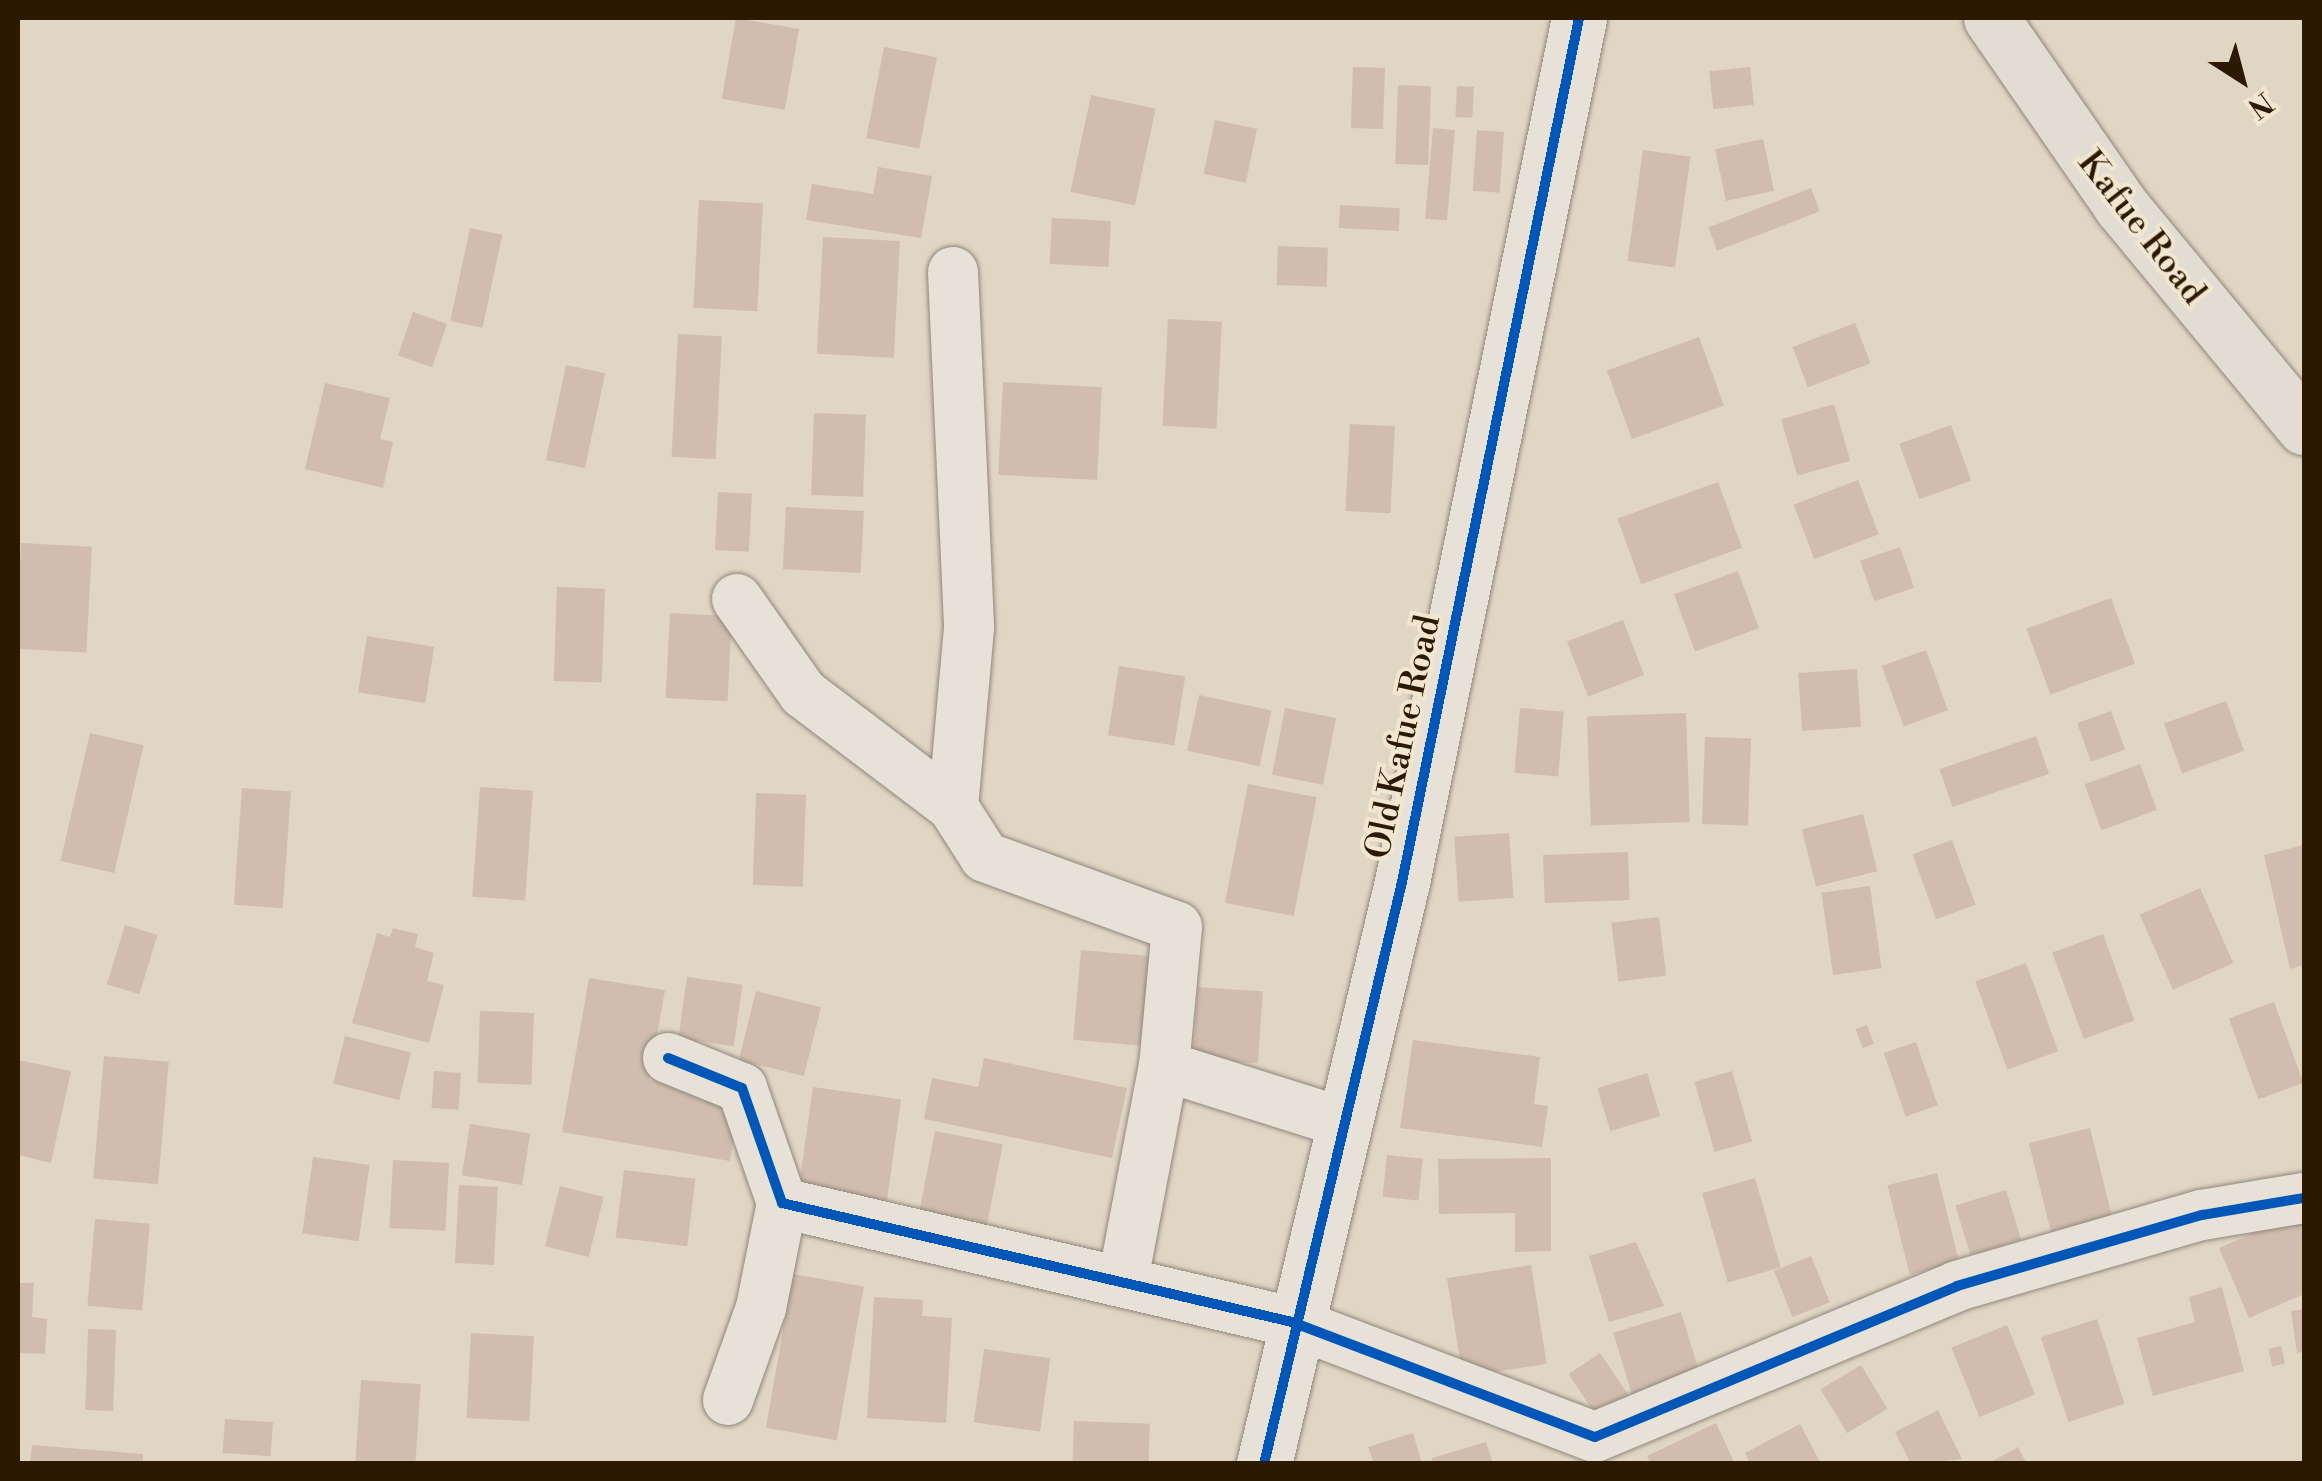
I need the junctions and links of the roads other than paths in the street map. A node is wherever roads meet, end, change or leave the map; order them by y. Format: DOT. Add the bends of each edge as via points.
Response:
graph roads {
  1 [pos="1579,18"];
  2 [pos="1991,18"];
  3 [pos="953,272"];
  4 [pos="2304,427"];
  5 [pos="737,600"];
  6 [pos="954,807"];
  7 [pos="668,1058"];
  8 [pos="1164,1066"];
  9 [pos="1342,1122"];
  10 [pos="2304,1198"];
  11 [pos="782,1203"];
  12 [pos="1123,1280"];
  13 [pos="1292,1322"];
  14 [pos="728,1400"];
  15 [pos="1601,1450"];
  16 [pos="1264,1464"];
  1 -- 9 [label="street, Old Kafue Road" via="1402,882"];
  2 -- 4 [label="highway, Kafue Road" via="2121,206"];
  3 -- 6 [label="street" via="970,628"];
  5 -- 6 [label="street" via="843,732"];
  6 -- 8 [label="street" via="986,857 1176,927"];
  7 -- 11 [label="street" via="742,1088"];
  8 -- 9 [label="street"];
  8 -- 12 [label="street"];
  9 -- 13 [label="street, Old Kafue Road"];
  10 -- 15 [label="street" via="2202,1215 1957,1286"];
  11 -- 12 [label="street"];
  11 -- 14 [label="street" via="761,1308"];
  12 -- 13 [label="street"];
  13 -- 15 [label="street"];
  13 -- 16 [label="street, Old Kafue Road"];
}
